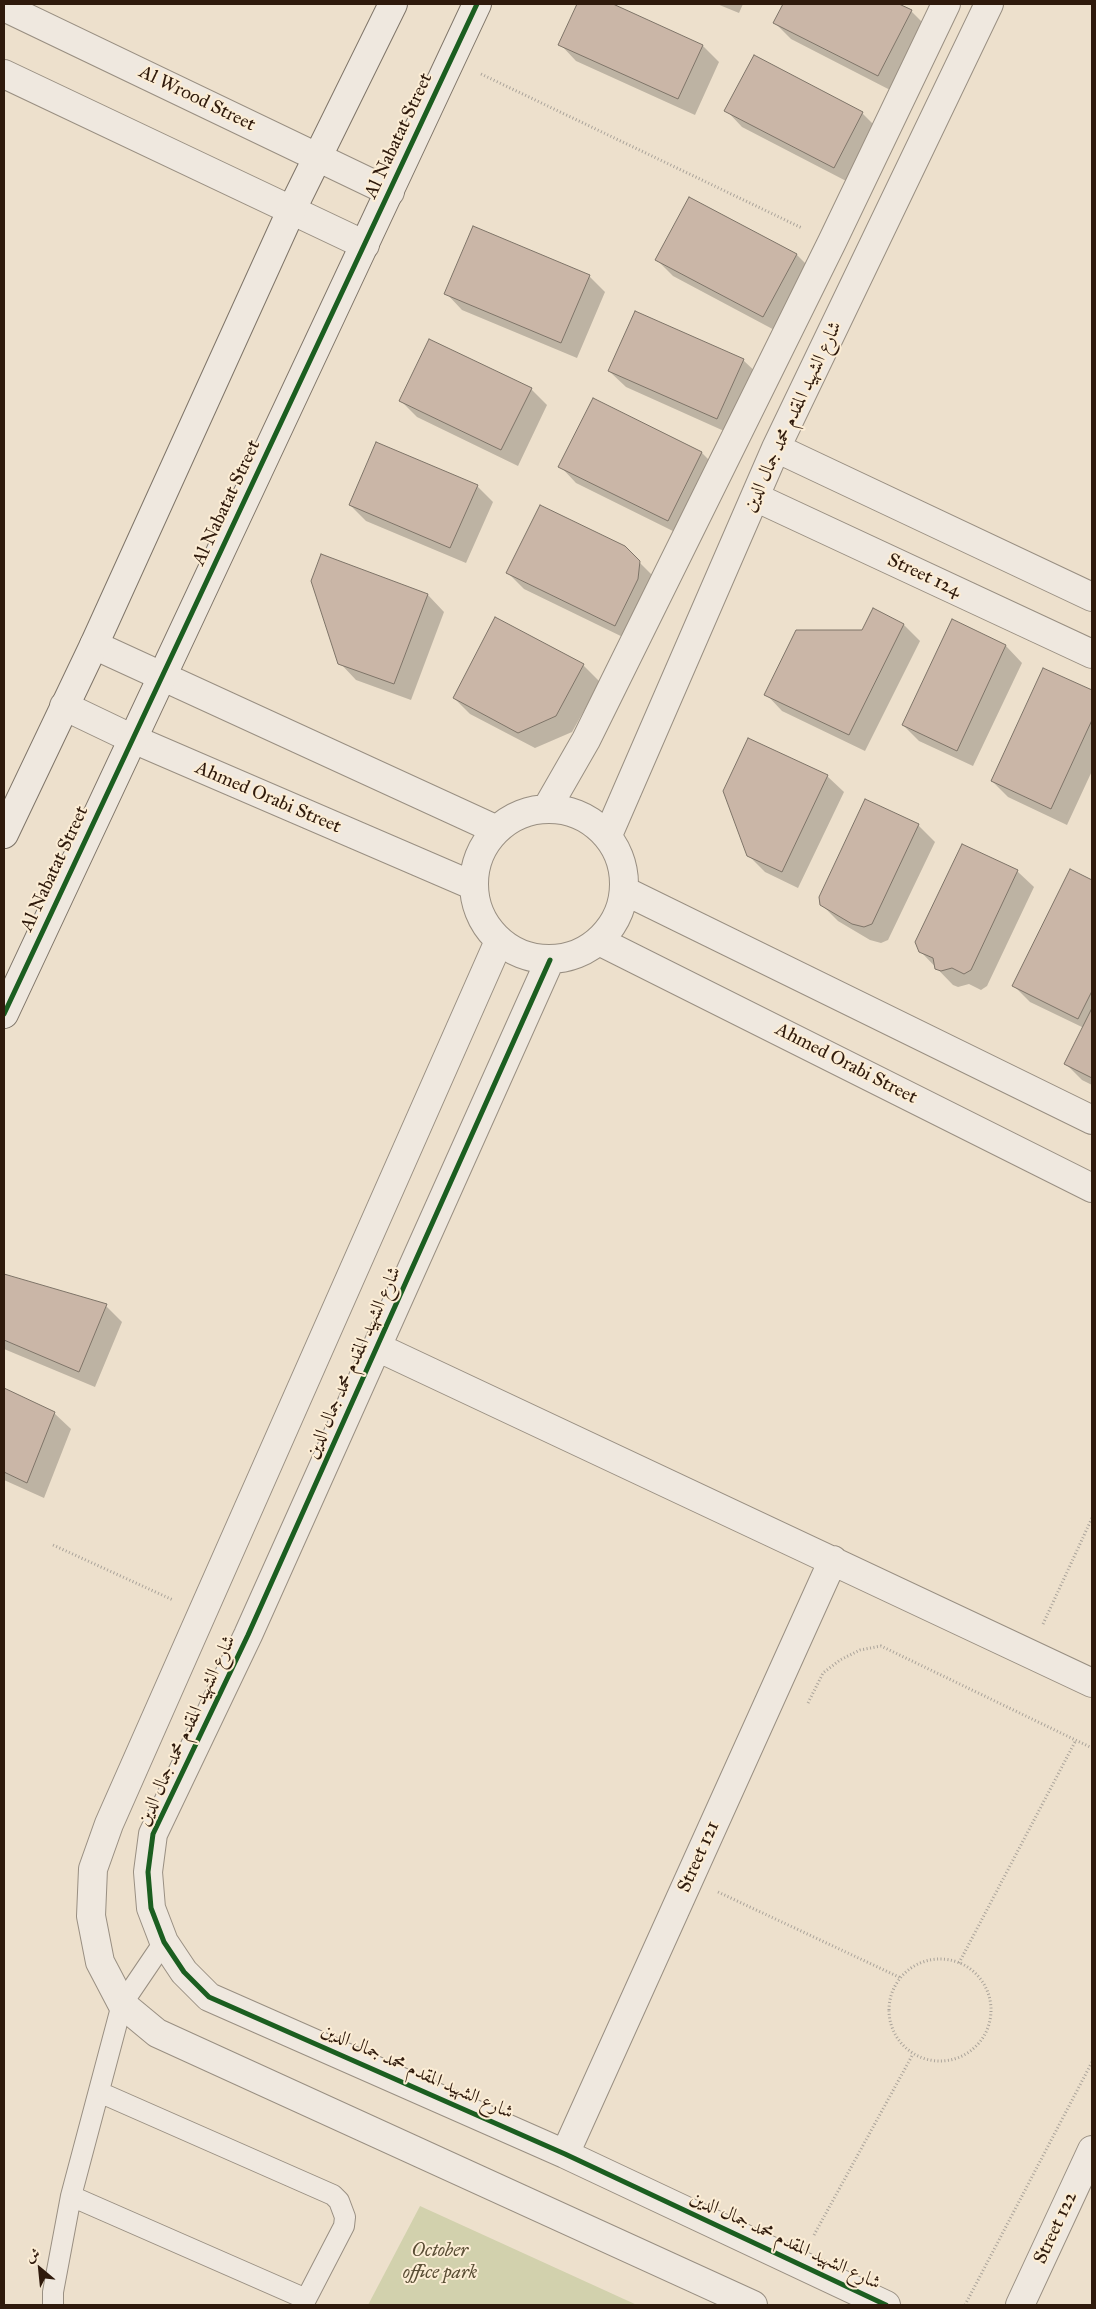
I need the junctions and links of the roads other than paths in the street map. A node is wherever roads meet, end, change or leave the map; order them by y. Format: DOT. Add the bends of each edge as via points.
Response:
graph roads {
  1 [pos="393,4"];
  2 [pos="477,4"];
  3 [pos="946,4"];
  4 [pos="989,4"];
  5 [pos="4,6"];
  6 [pos="4,74"];
  7 [pos="318,157"];
  8 [pos="390,192"];
  9 [pos="291,211"];
  10 [pos="365,245"];
  11 [pos="776,448"];
  12 [pos="755,497"];
  13 [pos="1092,597"];
  14 [pos="94,645"];
  15 [pos="1092,654"];
  16 [pos="161,678"];
  17 [pos="64,706"];
  18 [pos="133,739"];
  19 [pos="547,808"];
  20 [pos="497,830"];
  21 [pos="4,834"];
  22 [pos="608,835"];
  23 [pos="474,886"];
  24 [pos="625,891"];
  25 [pos="499,941"];
  26 [pos="599,941"];
  27 [pos="550,960"];
  28 [pos="4,1014"];
  29 [pos="1092,1120"];
  30 [pos="1092,1188"];
  31 [pos="377,1347"];
  32 [pos="833,1560"];
  33 [pos="1092,1683"];
  34 [pos="164,1942"];
  35 [pos="122,2004"];
  36 [pos="99,2092"];
  37 [pos="1092,2150"];
  38 [pos="565,2154"];
  39 [pos="71,2196"];
  40 [pos="305,2302"];
  41 [pos="53,2305"];
  42 [pos="753,2305"];
  43 [pos="886,2305"];
  44 [pos="1020,2305"];
  1 -- 7 [label="street"];
  2 -- 8 [label="street, Al Nabatat Street"];
  3 -- 19 [label="street" via="586,740"];
  4 -- 11 [label="street, شارع الشهيد المقدم محمد جمال الدين"];
  5 -- 7 [label="street, Al Wrood Street"];
  6 -- 9 [label="street"];
  7 -- 8 [label="street, Al Wrood Street"];
  7 -- 9 [label="street"];
  8 -- 10 [label="street, Al Nabatat Street"];
  9 -- 10 [label="street"];
  9 -- 14 [label="street"];
  10 -- 16 [label="street, Al Nabatat Street"];
  11 -- 12 [label="street, شارع الشهيد المقدم محمد جمال الدين"];
  11 -- 13 [label="street"];
  12 -- 15 [label="street, Street 124"];
  12 -- 22 [label="street, شارع الشهيد المقدم محمد جمال الدين"];
  14 -- 16 [label="street"];
  14 -- 17 [label="street"];
  16 -- 18 [label="street, Al Nabatat Street"];
  16 -- 20 [label="street"];
  17 -- 18 [label="street, Ahmed Orabi Street"];
  17 -- 21 [label="street"];
  18 -- 23 [label="street, Ahmed Orabi Street"];
  18 -- 28 [label="street, Al Nabatat Street"];
  19 -- 20 [label="street" via="512,818"];
  19 -- 22 [label="street" via="570,811 584,817"];
  20 -- 23 [label="street" via="484,846 476,865"];
  22 -- 24 [label="street" via="624,871"];
  23 -- 25 [label="street" via="477,907"];
  24 -- 26 [label="street" via="612,926"];
  24 -- 29 [label="street"];
  25 -- 27 [label="street" via="532,958"];
  25 -- 35 [label="street, شارع الشهيد المقدم محمد جمال الدين" via="201,1613 109,1824 93,1869 91,1916 100,1962"];
  26 -- 27 [label="street" via="576,954"];
  26 -- 30 [label="street, Ahmed Orabi Street"];
  27 -- 31 [label="street, شارع الشهيد المقدم محمد جمال الدين"];
  31 -- 32 [label="street"];
  31 -- 34 [label="street, شارع الشهيد المقدم محمد جمال الدين" via="248,1635 153,1834 148,1872 152,1908"];
  32 -- 33 [label="street"];
  32 -- 38 [label="street, Street 121"];
  34 -- 35 [label="lane"];
  34 -- 38 [label="street, شارع الشهيد المقدم محمد جمال الدين" via="184,1972 209,1998"];
  35 -- 36 [label="lane"];
  35 -- 42 [label="street, شارع الشهيد المقدم محمد جمال الدين" via="157,2034"];
  36 -- 39 [label="lane"];
  36 -- 40 [label="lane" via="333,2195 342,2208 344,2226"];
  37 -- 44 [label="street, Street 122"];
  38 -- 43 [label="street, شارع الشهيد المقدم محمد جمال الدين"];
  39 -- 40 [label="lane"];
  39 -- 41 [label="lane"];
}
